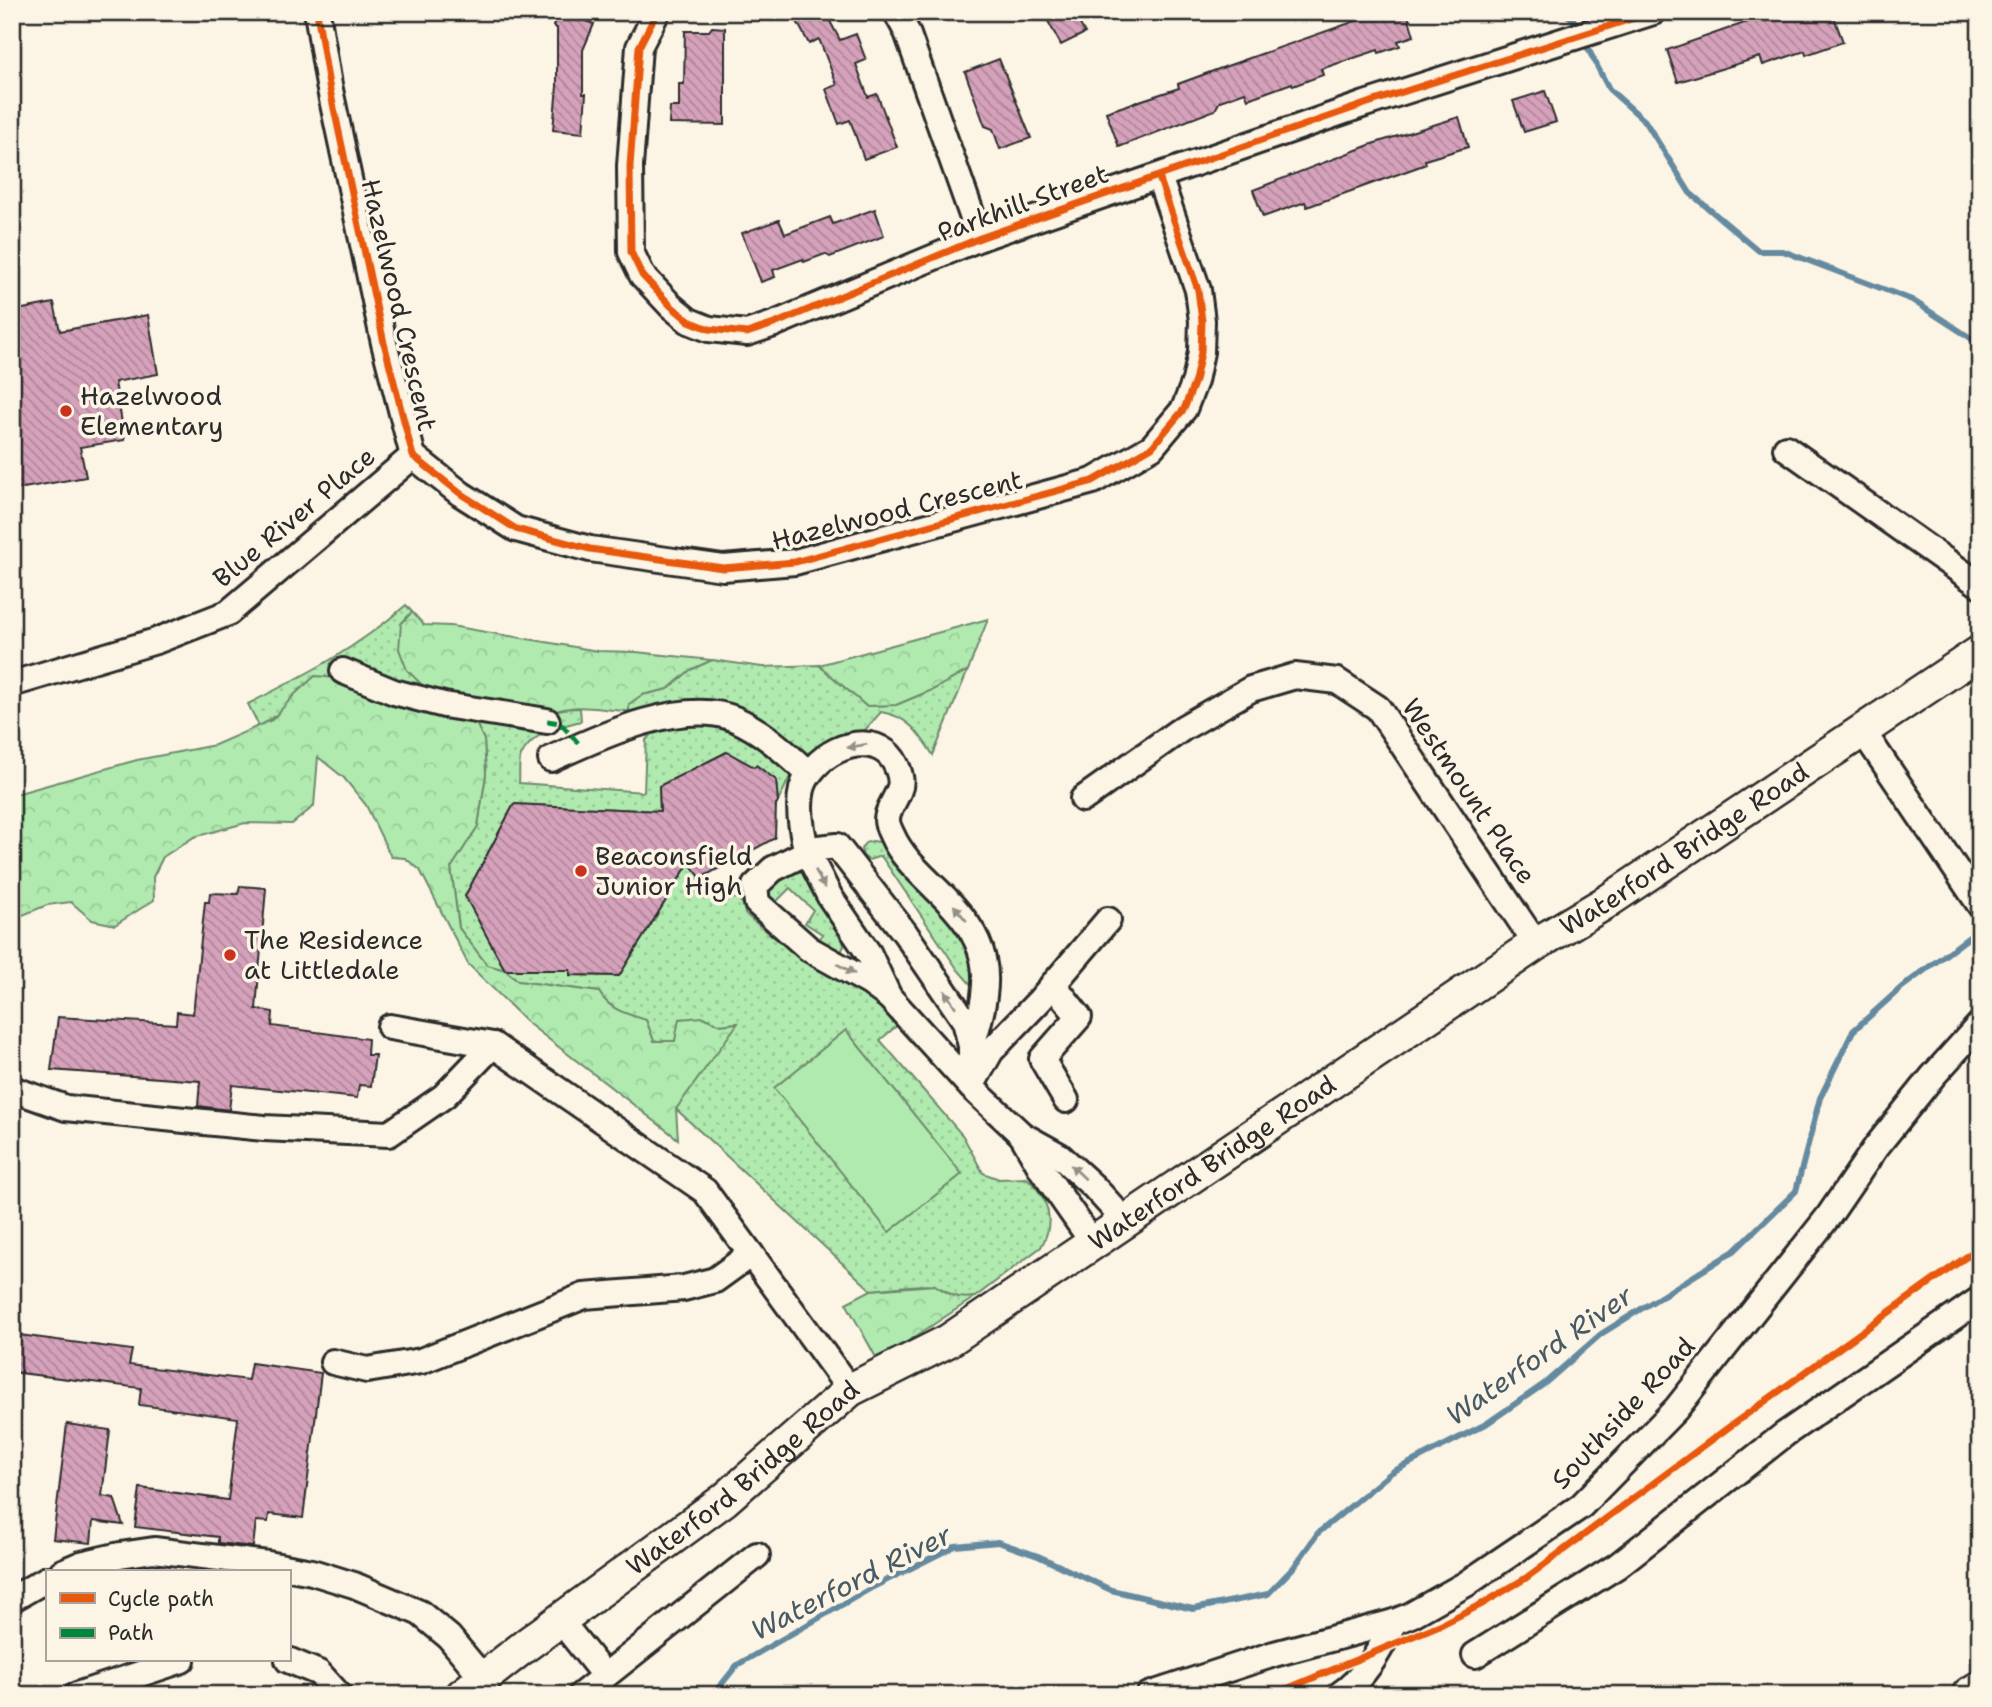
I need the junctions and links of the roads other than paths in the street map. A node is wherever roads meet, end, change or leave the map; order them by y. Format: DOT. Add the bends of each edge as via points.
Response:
graph roads {
  1 [pos="317,12"];
  2 [pos="657,12"];
  3 [pos="896,12"];
  4 [pos="1647,13"];
  5 [pos="1159,177"];
  6 [pos="980,238"];
  7 [pos="1786,448"];
  8 [pos="413,456"];
  9 [pos="1980,585"];
  10 [pos="1980,652"];
  11 [pos="343,671"];
  12 [pos="12,684"];
  13 [pos="547,721"];
  14 [pos="1862,730"];
  15 [pos="551,759"];
  16 [pos="808,773"];
  17 [pos="1083,799"];
  18 [pos="807,852"];
  19 [pos="1974,897"];
  20 [pos="1108,920"];
  21 [pos="1536,944"];
  22 [pos="1053,984"];
  23 [pos="889,997"];
  24 [pos="1980,1024"];
  25 [pos="390,1027"];
  26 [pos="493,1045"];
  27 [pos="971,1046"];
  28 [pos="971,1087"];
  29 [pos="12,1089"];
  30 [pos="1066,1100"];
  31 [pos="1022,1135"];
  32 [pos="1125,1222"];
  33 [pos="1093,1243"];
  34 [pos="751,1254"];
  35 [pos="1980,1298"];
  36 [pos="334,1362"];
  37 [pos="850,1390"];
  38 [pos="757,1555"];
  39 [pos="67,1570"];
  40 [pos="46,1579"];
  41 [pos="12,1599"];
  42 [pos="560,1620"];
  43 [pos="1394,1622"];
  44 [pos="1475,1655"];
  45 [pos="290,1661"];
  46 [pos="176,1662"];
  47 [pos="604,1675"];
  48 [pos="473,1686"];
  49 [pos="1980,1689"];
  50 [pos="77,1695"];
  51 [pos="339,1695"];
  52 [pos="581,1695"];
  53 [pos="1149,1695"];
  54 [pos="1339,1695"];
  55 [pos="1970,1695"];
  1 -- 8 [label="street, Hazelwood Crescent" via="381,330"];
  2 -- 6 [label="street, Parkhill Street" via="639,47 630,166 631,252 649,283 689,321 709,329 747,333"];
  3 -- 6 [label="street, Parkhill Street"];
  4 -- 5 [label="street, Parkhill Street"];
  5 -- 6 [label="street, Parkhill Street"];
  5 -- 8 [label="street, Hazelwood Crescent" via="1198,290 1201,352 1195,381 1184,409 1152,447 1093,481 795,562 723,568 590,549 516,529"];
  7 -- 9 [label="street"];
  8 -- 12 [label="street, Blue River Place" via="228,613 156,641"];
  10 -- 14 [label="main road, Waterford Bridge Road"];
  11 -- 13 [label="street" via="432,702"];
  14 -- 19 [label="street"];
  14 -- 21 [label="main road, Waterford Bridge Road" via="1605,903"];
  15 -- 16 [label="street" via="627,727 689,713 733,718 752,727"];
  16 -- 18 [label="street" via="800,817"];
  27 -- 16 [label="street, one-way" via="986,992 985,962 964,918 902,854 891,834 887,819 901,787 897,768 888,753 870,743 849,745"];
  17 -- 21 [label="street, Westmount Place" via="1183,728 1251,689 1294,676 1337,681 1378,708"];
  18 -- 23 [label="street, one-way" via="830,898 869,954"];
  18 -- 23 [label="street, one-way" via="772,869 755,886 757,903 809,949"];
  27 -- 18 [label="street, one-way" via="965,1021 862,875 837,846"];
  20 -- 22 [label="street"];
  21 -- 32 [label="main road, Waterford Bridge Road"];
  22 -- 28 [label="street" via="991,1051"];
  22 -- 30 [label="street" via="1079,1017 1042,1059"];
  23 -- 28 [label="street"];
  24 -- 43 [label="street, Southside Road" via="1876,1147 1828,1217 1676,1409 1581,1506 1466,1584"];
  25 -- 26 [label="street"];
  26 -- 29 [label="street" via="444,1096 388,1134 264,1128 66,1108"];
  26 -- 34 [label="street" via="705,1191"];
  27 -- 28 [label="street"];
  28 -- 31 [label="street"];
  32 -- 31 [label="street, one-way" via="1060,1156"];
  31 -- 33 [label="street"];
  32 -- 33 [label="main road, Waterford Bridge Road"];
  33 -- 37 [label="main road, Waterford Bridge Road" via="948,1341"];
  34 -- 36 [label="street" via="715,1280 684,1288 584,1296 421,1361 367,1370"];
  34 -- 37 [label="street"];
  35 -- 44 [label="street" via="1785,1434 1616,1566"];
  37 -- 42 [label="main road, Waterford Bridge Road" via="724,1500"];
  38 -- 47 [label="street"];
  39 -- 48 [label="street" via="154,1550 312,1572 420,1612 449,1637"];
  40 -- 41 [label="street"];
  42 -- 47 [label="street"];
  42 -- 48 [label="main road, Waterford Bridge Road"];
  43 -- 53 [label="street, Southside Road"];
  43 -- 54 [label="street" via="1369,1668"];
  45 -- 51 [label="street" via="319,1673"];
  46 -- 50 [label="street"];
  47 -- 52 [label="street"];
  49 -- 55 [label="highway"];
}
